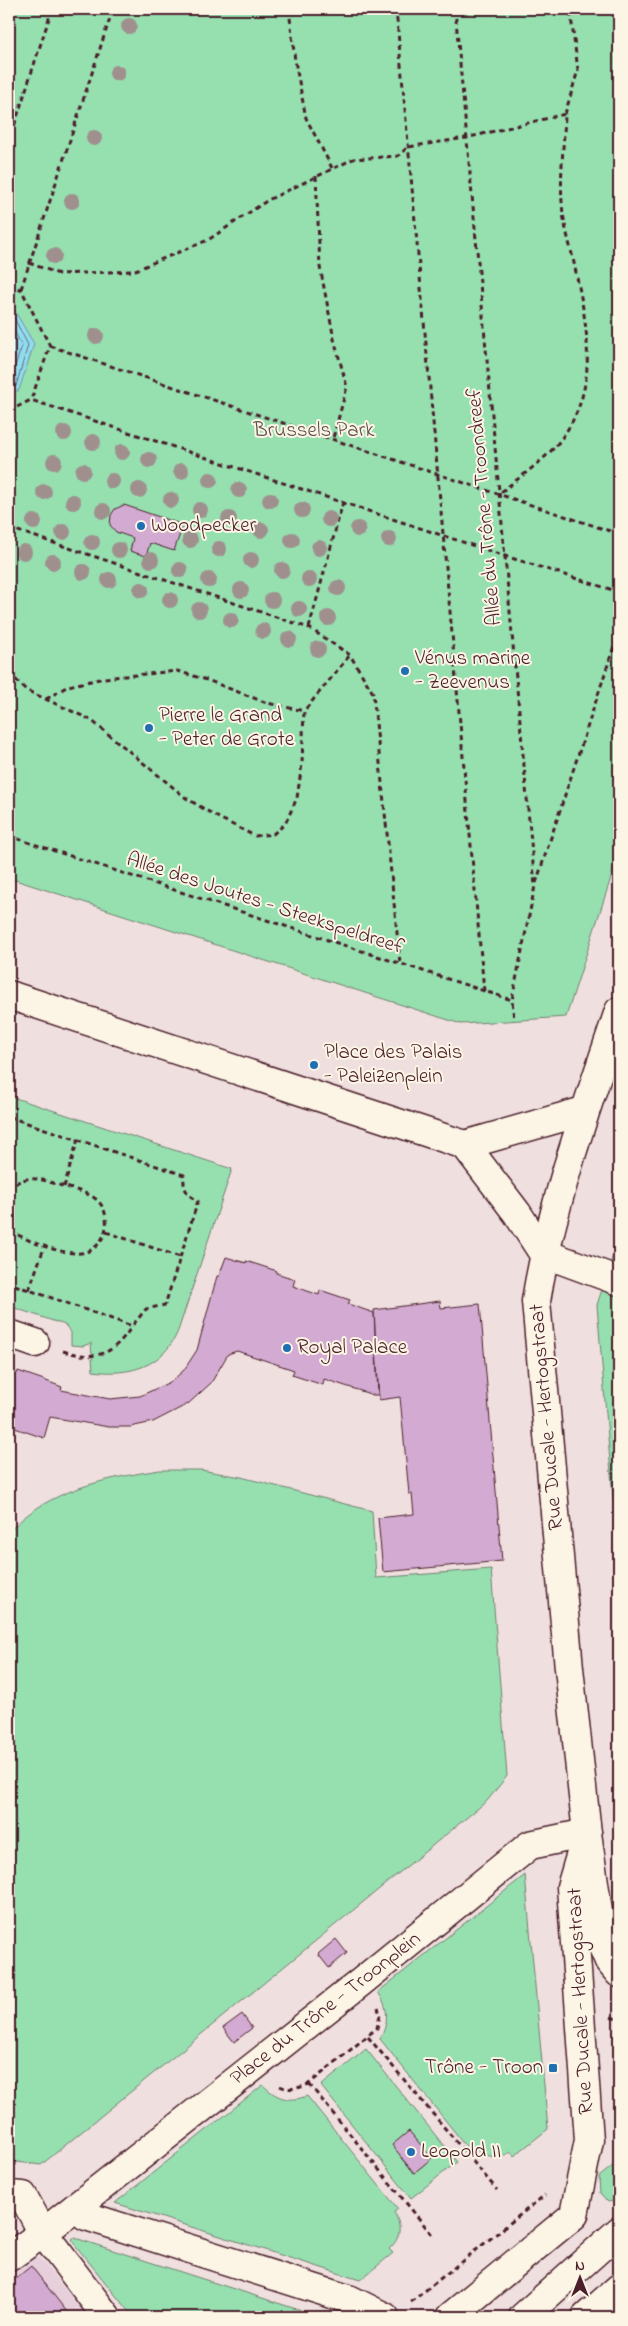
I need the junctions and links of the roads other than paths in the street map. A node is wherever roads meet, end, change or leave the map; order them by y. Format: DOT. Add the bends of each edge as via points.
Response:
graph roads {
  1 [pos="9,996"];
  2 [pos="619,1011"];
  3 [pos="584,1111"];
  4 [pos="465,1145"];
  5 [pos="543,1253"];
  6 [pos="619,1281"];
  7 [pos="9,1334"];
  8 [pos="35,1343"];
  9 [pos="586,1833"];
  10 [pos="619,1973"];
  11 [pos="9,2195"];
  12 [pos="76,2207"];
  13 [pos="619,2230"];
  14 [pos="42,2233"];
  15 [pos="9,2257"];
  16 [pos="619,2288"];
  17 [pos="107,2317"];
  18 [pos="385,2317"];
  19 [pos="450,2317"];
  20 [pos="523,2317"];
  21 [pos="586,2317"];
  1 -- 4 [label="main road"];
  2 -- 3 [label="main road, Rue Ducale - Hertogstraat"];
  3 -- 4 [label="main road"];
  3 -- 5 [label="main road, Rue Ducale - Hertogstraat"];
  4 -- 5 [label="main road" via="518,1213"];
  5 -- 6 [label="main road"];
  5 -- 9 [label="main road, Rue Ducale - Hertogstraat" via="536,1312"];
  7 -- 8 [label="main road"];
  9 -- 10 [label="main road, Rue Ducale - Hertogstraat" via="603,1946"];
  9 -- 12 [label="main road, Place du Trône - Troonplein" via="530,1846"];
  9 -- 19 [label="main road, Rue Ducale - Hertogstraat" via="571,1887 589,2140 574,2215"];
  11 -- 14 [label="main road" via="23,2196"];
  12 -- 14 [label="main road, Place du Trône - Troonplein"];
  12 -- 18 [label="main road" via="86,2216 351,2300"];
  13 -- 20 [label="main road"];
  14 -- 15 [label="main road, Place du Trône - Troonplein"];
  14 -- 17 [label="main road"];
  16 -- 21 [label="main road"];
}
